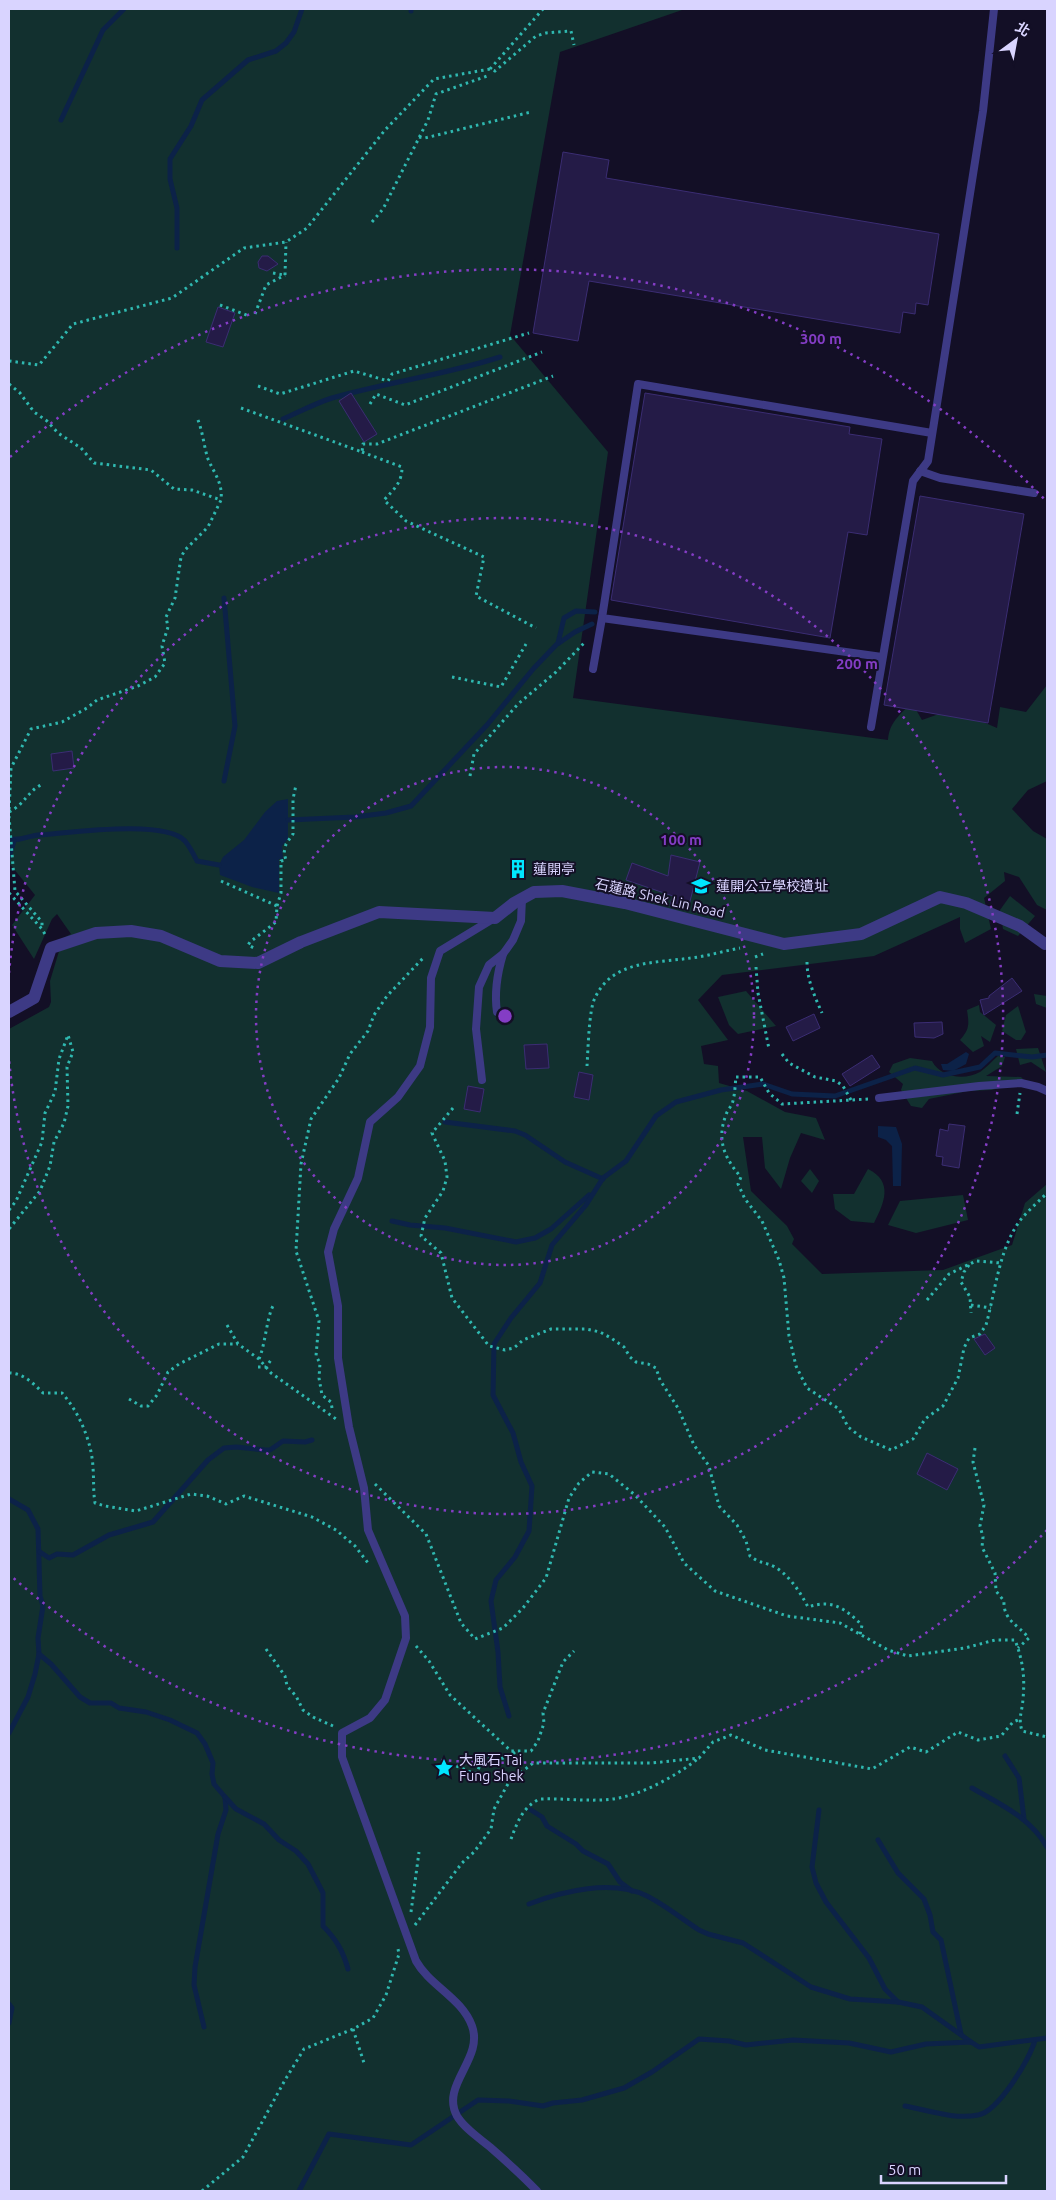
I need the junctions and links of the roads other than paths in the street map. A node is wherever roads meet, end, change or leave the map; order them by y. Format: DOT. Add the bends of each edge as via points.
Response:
graph roads {
  1 [pos="994,9"];
  2 [pos="932,433"];
  3 [pos="920,471"];
  4 [pos="1034,493"];
  5 [pos="601,622"];
  6 [pos="882,657"];
  7 [pos="593,669"];
  8 [pos="871,726"];
  9 [pos="522,898"];
  10 [pos="495,918"];
  11 [pos="1047,943"];
  12 [pos="504,954"];
  13 [pos="9,1012"];
  14 [pos="497,1012"];
  15 [pos="482,1080"];
  16 [pos="1047,1091"];
  17 [pos="879,1098"];
  18 [pos="537,2191"];
  1 -- 2 [label="lane" via="983,111"];
  2 -- 3 [label="lane" via="928,461"];
  2 -- 5 [label="lane" via="638,384"];
  3 -- 4 [label="lane" via="940,478"];
  3 -- 6 [label="lane" via="912,482"];
  5 -- 6 [label="lane"];
  5 -- 7 [label="lane"];
  6 -- 8 [label="lane"];
  9 -- 10 [label="street, 石蓮路 Shek Lin Road"];
  9 -- 11 [label="street, 石蓮路 Shek Lin Road" via="534,892 562,891 626,903 784,944 861,934 940,897 966,903 1020,926"];
  9 -- 12 [label="lane" via="521,921"];
  10 -- 13 [label="street" via="379,912 258,962 220,961 161,936 131,931 96,933 51,948 34,998"];
  10 -- 18 [label="lane" via="440,950 431,978 430,1027 420,1066 398,1097 370,1122 358,1178 334,1229 328,1252 338,1306 338,1358 349,1428 364,1488 368,1530 405,1616 406,1634 385,1700 370,1718 342,1733 342,1758 419,1965 460,2008 473,2029 474,2050 453,2098 456,2114 466,2127"];
  12 -- 14 [label="lane" via="494,998"];
  12 -- 15 [label="lane" via="489,965 479,986 476,1029"];
  16 -- 17 [label="lane" via="1021,1083"];
}
